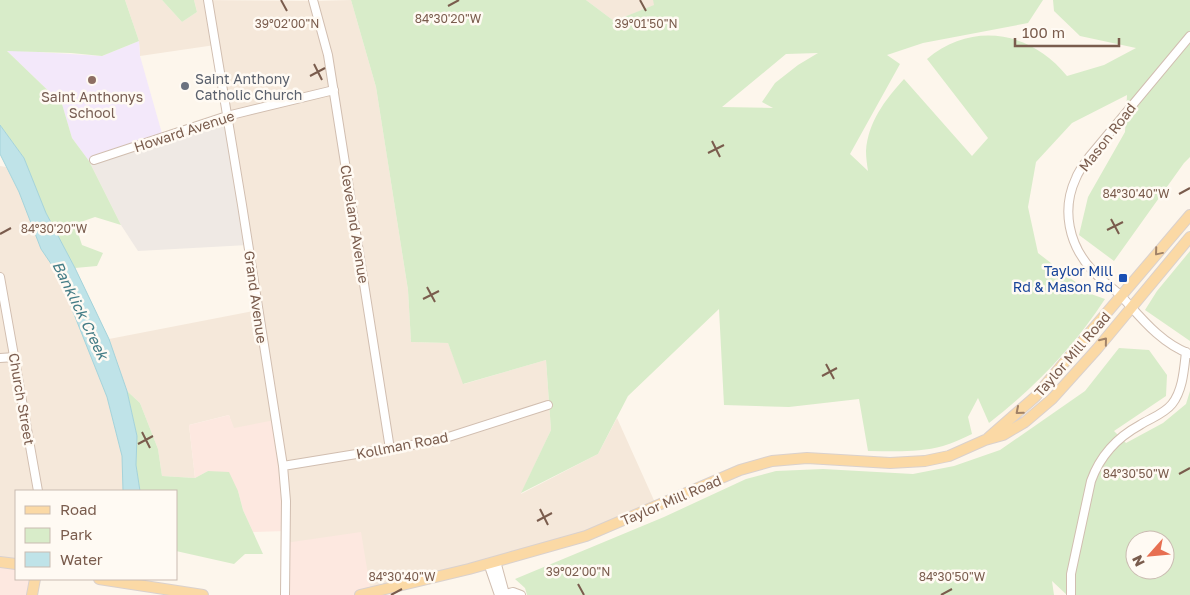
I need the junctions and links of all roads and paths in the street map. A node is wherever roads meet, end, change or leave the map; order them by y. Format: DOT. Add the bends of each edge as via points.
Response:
graph roads {
  1 [pos="208,0"];
  2 [pos="313,0"];
  3 [pos="1190,36"];
  4 [pos="334,90"];
  5 [pos="227,116"];
  6 [pos="94,160"];
  7 [pos="1190,215"];
  8 [pos="1190,237"];
  9 [pos="0,277"];
  10 [pos="1121,296"];
  11 [pos="1131,306"];
  12 [pos="1188,353"];
  13 [pos="15,356"];
  14 [pos="0,358"];
  15 [pos="548,405"];
  16 [pos="985,440"];
  17 [pos="390,449"];
  18 [pos="283,466"];
  19 [pos="38,490"];
  20 [pos="0,562"];
  21 [pos="492,562"];
  22 [pos="15,564"];
  23 [pos="35,580"];
  24 [pos="106,580"];
  25 [pos="32,595"];
  26 [pos="203,595"];
  27 [pos="284,595"];
  28 [pos="360,595"];
  29 [pos="501,595"];
  30 [pos="521,595"];
  31 [pos="1070,595"];
  1 -- 5 [label="street, Grand Avenue"];
  2 -- 4 [label="street, Cleveland Avenue" via="324,35"];
  3 -- 10 [label="street, Mason Road" via="1090,156 1069,197 1069,221 1075,247 1092,271"];
  4 -- 5 [label="street, Howard Avenue"];
  4 -- 17 [label="street, Cleveland Avenue"];
  5 -- 6 [label="street, Howard Avenue"];
  5 -- 18 [label="street, Grand Avenue"];
  7 -- 10 [label="main road, Taylor Mill Road, one-way"];
  8 -- 11 [label="main road, Taylor Mill Road"];
  9 -- 13 [label="street, Church Street"];
  10 -- 11 [label="street, Mason Road"];
  10 -- 16 [label="main road, Taylor Mill Road, one-way" via="1035,397"];
  11 -- 12 [label="street, Mason Road" via="1156,332"];
  16 -- 11 [label="main road, Taylor Mill Road, one-way" via="1003,435 1025,422 1052,399"];
  12 -- 31 [label="street" via="1172,404 1124,434 1095,470 1073,566"];
  13 -- 14 [label="street"];
  13 -- 19 [label="street, Church Street"];
  15 -- 17 [label="street, Kollman Road" via="436,442"];
  16 -- 21 [label="main road, Taylor Mill Road" via="949,456 925,461 890,463 807,458 772,461 740,470 586,536"];
  17 -- 18 [label="street, Kollman Road"];
  18 -- 27 [label="street, Grand Avenue" via="286,502"];
  20 -- 22 [label="main road"];
  21 -- 28 [label="main road, Taylor Mill Road"];
  21 -- 29 [label="street"];
  23 -- 25 [label="main road"];
  24 -- 26 [label="main road"];
  29 -- 30 [label="street" via="513,592"];
}
